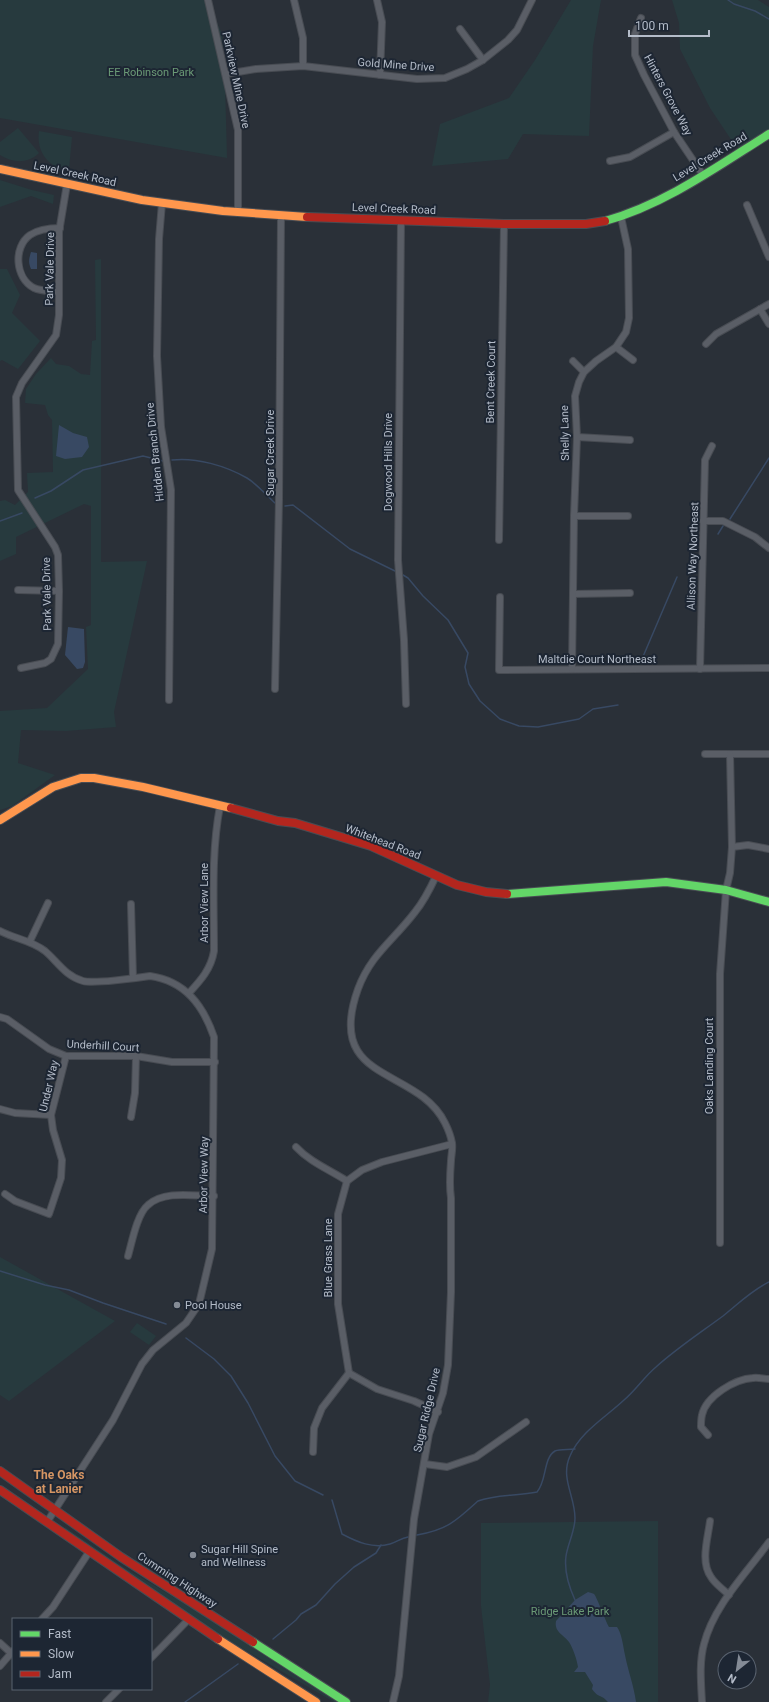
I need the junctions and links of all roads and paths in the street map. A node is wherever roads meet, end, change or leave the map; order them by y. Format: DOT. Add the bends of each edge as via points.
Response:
graph roads {
  1 [pos="208,0"];
  2 [pos="294,0"];
  3 [pos="377,0"];
  4 [pos="532,0"];
  5 [pos="641,18"];
  6 [pos="460,29"];
  7 [pos="482,60"];
  8 [pos="303,66"];
  9 [pos="226,74"];
  10 [pos="380,75"];
  11 [pos="674,132"];
  12 [pos="769,134"];
  13 [pos="610,162"];
  14 [pos="0,169"];
  15 [pos="703,175"];
  16 [pos="67,184"];
  17 [pos="162,203"];
  18 [pos="747,205"];
  19 [pos="238,212"];
  20 [pos="281,216"];
  21 [pos="621,217"];
  22 [pos="400,220"];
  23 [pos="504,224"];
  24 [pos="60,228"];
  25 [pos="769,256"];
  26 [pos="58,292"];
  27 [pos="769,304"];
  28 [pos="760,309"];
  29 [pos="769,324"];
  30 [pos="706,344"];
  31 [pos="616,347"];
  32 [pos="633,360"];
  33 [pos="573,361"];
  34 [pos="584,372"];
  35 [pos="577,437"];
  36 [pos="630,440"];
  37 [pos="712,446"];
  38 [pos="574,516"];
  39 [pos="628,516"];
  40 [pos="703,520"];
  41 [pos="499,540"];
  42 [pos="769,548"];
  43 [pos="18,590"];
  44 [pos="59,591"];
  45 [pos="630,593"];
  46 [pos="573,594"];
  47 [pos="500,597"];
  48 [pos="21,668"];
  49 [pos="769,668"];
  50 [pos="572,669"];
  51 [pos="700,669"];
  52 [pos="275,689"];
  53 [pos="169,700"];
  54 [pos="406,704"];
  55 [pos="705,754"];
  56 [pos="730,754"];
  57 [pos="769,754"];
  58 [pos="220,806"];
  59 [pos="0,820"];
  60 [pos="732,847"];
  61 [pos="769,849"];
  62 [pos="436,876"];
  63 [pos="726,890"];
  64 [pos="769,902"];
  65 [pos="48,903"];
  66 [pos="131,904"];
  67 [pos="0,932"];
  68 [pos="30,941"];
  69 [pos="133,978"];
  70 [pos="189,993"];
  71 [pos="0,1017"];
  72 [pos="66,1056"];
  73 [pos="136,1056"];
  74 [pos="215,1062"];
  75 [pos="0,1109"];
  76 [pos="51,1115"];
  77 [pos="131,1117"];
  78 [pos="452,1144"];
  79 [pos="296,1147"];
  80 [pos="347,1182"];
  81 [pos="5,1194"];
  82 [pos="214,1196"];
  83 [pos="720,1243"];
  84 [pos="128,1256"];
  85 [pos="349,1373"];
  86 [pos="769,1379"];
  87 [pos="438,1412"];
  88 [pos="526,1422"];
  89 [pos="708,1435"];
  90 [pos="313,1452"];
  91 [pos="425,1464"];
  92 [pos="0,1471"];
  93 [pos="0,1490"];
  94 [pos="55,1509"];
  95 [pos="47,1522"];
  96 [pos="710,1522"];
  97 [pos="769,1542"];
  98 [pos="89,1552"];
  99 [pos="729,1595"];
  100 [pos="43,1618"];
  101 [pos="189,1618"];
  102 [pos="0,1643"];
  103 [pos="12,1652"];
  104 [pos="152,1657"];
  105 [pos="0,1666"];
  106 [pos="118,1690"];
  107 [pos="106,1702"];
  108 [pos="316,1702"];
  109 [pos="346,1702"];
  110 [pos="394,1702"];
  111 [pos="702,1702"];
  1 -- 9 [label="street, Parkview Mine Drive"];
  2 -- 8 [label="street" via="303,38"];
  3 -- 10 [label="street" via="382,22"];
  4 -- 7 [label="street, Gold Mine Drive" via="517,30"];
  5 -- 11 [label="street, Hinters Grove Way" via="635,34 635,55"];
  6 -- 7 [label="street"];
  7 -- 10 [label="street, Gold Mine Drive" via="445,78 417,79"];
  8 -- 9 [label="street, Gold Mine Drive"];
  8 -- 10 [label="street, Gold Mine Drive"];
  9 -- 19 [label="street, Parkview Mine Drive" via="238,130"];
  11 -- 13 [label="street" via="630,157"];
  11 -- 15 [label="street, Hinters Grove Way"];
  12 -- 15 [label="main road, Level Creek Road"];
  14 -- 16 [label="main road, Level Creek Road"];
  15 -- 21 [label="main road, Level Creek Road"];
  16 -- 17 [label="main road, Level Creek Road"];
  16 -- 24 [label="street, Park Vale Drive"];
  17 -- 19 [label="main road, Level Creek Road"];
  17 -- 53 [label="street, Hidden Branch Drive" via="157,356 161,427 171,490"];
  18 -- 25 [label="street"];
  19 -- 20 [label="main road, Level Creek Road"];
  20 -- 22 [label="main road, Level Creek Road"];
  20 -- 52 [label="street, Sugar Creek Drive"];
  21 -- 23 [label="main road, Level Creek Road" via="586,224"];
  21 -- 31 [label="street, Shelly Lane" via="628,249 629,318 626,332"];
  22 -- 23 [label="main road, Level Creek Road"];
  22 -- 54 [label="street, Dogwood Hills Drive" via="398,560"];
  23 -- 41 [label="street, Bent Creek Court"];
  24 -- 26 [label="street, Park Vale Drive"];
  24 -- 26 [label="street" via="45,229 31,234 22,243 18,260 21,273 30,285"];
  26 -- 44 [label="street, Park Vale Drive" via="59,315 56,335 22,383 16,397 18,490 55,547 58,555"];
  27 -- 28 [label="street"];
  28 -- 29 [label="street"];
  28 -- 30 [label="street" via="716,334"];
  31 -- 32 [label="street"];
  31 -- 34 [label="street, Shelly Lane"];
  33 -- 34 [label="street"];
  34 -- 35 [label="street, Shelly Lane" via="575,396"];
  35 -- 36 [label="street"];
  35 -- 38 [label="street, Shelly Lane"];
  37 -- 40 [label="street, Allison Way Northeast" via="705,460"];
  38 -- 39 [label="street"];
  38 -- 46 [label="street, Shelly Lane"];
  40 -- 42 [label="street" via="723,521 755,537"];
  40 -- 51 [label="street, Allison Way Northeast"];
  43 -- 44 [label="street"];
  44 -- 48 [label="street, Park Vale Drive" via="58,644 51,659"];
  45 -- 46 [label="street"];
  46 -- 50 [label="street, Shelly Lane"];
  47 -- 50 [label="street, Maltdie Court Northeast" via="499,670"];
  49 -- 51 [label="street, Maltdie Court Northeast"];
  50 -- 51 [label="street, Maltdie Court Northeast"];
  55 -- 56 [label="street"];
  56 -- 57 [label="street"];
  56 -- 60 [label="street, Oaks Landing Court"];
  58 -- 59 [label="main road, Whitehead Road" via="132,784 81,778 52,787"];
  58 -- 62 [label="main road, Whitehead Road" via="296,823 371,846"];
  58 -- 70 [label="street, Arbor View Lane" via="215,829 214,951 202,980"];
  60 -- 61 [label="street" via="748,845"];
  60 -- 63 [label="street, Oaks Landing Court"];
  62 -- 63 [label="main road, Whitehead Road" via="457,885 495,893 666,882"];
  62 -- 78 [label="street" via="414,913 369,964 350,1015 352,1037 361,1056 374,1069 420,1095 436,1110 445,1123"];
  63 -- 64 [label="main road, Whitehead Road"];
  63 -- 83 [label="street, Oaks Landing Court" via="720,979"];
  65 -- 68 [label="street"];
  66 -- 69 [label="street"];
  67 -- 68 [label="street, Arbor View Way"];
  68 -- 69 [label="street, Arbor View Way" via="45,951 63,970 84,982"];
  69 -- 70 [label="street, Arbor View Way" via="157,977 180,986"];
  70 -- 74 [label="street, Arbor View Way" via="208,1020 214,1037"];
  71 -- 72 [label="street, Underhill Court" via="10,1020 49,1049"];
  72 -- 73 [label="street, Underhill Court"];
  72 -- 76 [label="street, Under Way"];
  73 -- 74 [label="street, Underhill Court" via="172,1062"];
  73 -- 77 [label="street" via="135,1093"];
  74 -- 82 [label="street, Arbor View Way"];
  75 -- 76 [label="street" via="15,1113"];
  76 -- 81 [label="street, Under Way" via="62,1160 61,1178 48,1214 15,1201"];
  78 -- 80 [label="street" via="382,1162 362,1170"];
  78 -- 87 [label="street, Sugar Ridge Drive" via="449,1184 451,1260 448,1350"];
  79 -- 80 [label="street"];
  80 -- 85 [label="street, Blue Grass Lane" via="338,1214 338,1304"];
  82 -- 84 [label="street" via="165,1196 147,1205 140,1215"];
  82 -- 94 [label="street, Arbor View Way" via="212,1249 199,1304 186,1323 154,1350 142,1364 113,1420"];
  85 -- 87 [label="street" via="377,1389 396,1394"];
  85 -- 90 [label="street" via="322,1408 314,1428"];
  86 -- 89 [label="street" via="753,1378 740,1381 727,1386 708,1402 702,1414 701,1427"];
  87 -- 91 [label="street, Sugar Ridge Drive" via="430,1434"];
  88 -- 91 [label="street" via="476,1457 447,1467"];
  91 -- 110 [label="street, Sugar Ridge Drive" via="414,1519 400,1676"];
  92 -- 94 [label="main road, Cumming Highway"];
  93 -- 95 [label="main road"];
  94 -- 95 [label="street, Arbor View Way"];
  94 -- 109 [label="main road, Cumming Highway" via="121,1558"];
  95 -- 98 [label="main road"];
  96 -- 99 [label="street" via="705,1554 706,1568 711,1578"];
  97 -- 99 [label="street"];
  98 -- 100 [label="street"];
  98 -- 101 [label="main road"];
  99 -- 111 [label="street" via="714,1615 704,1644"];
  101 -- 104 [label="street"];
  101 -- 108 [label="main road"];
  102 -- 103 [label="street"];
  103 -- 105 [label="street"];
  106 -- 107 [label="street"];
}
